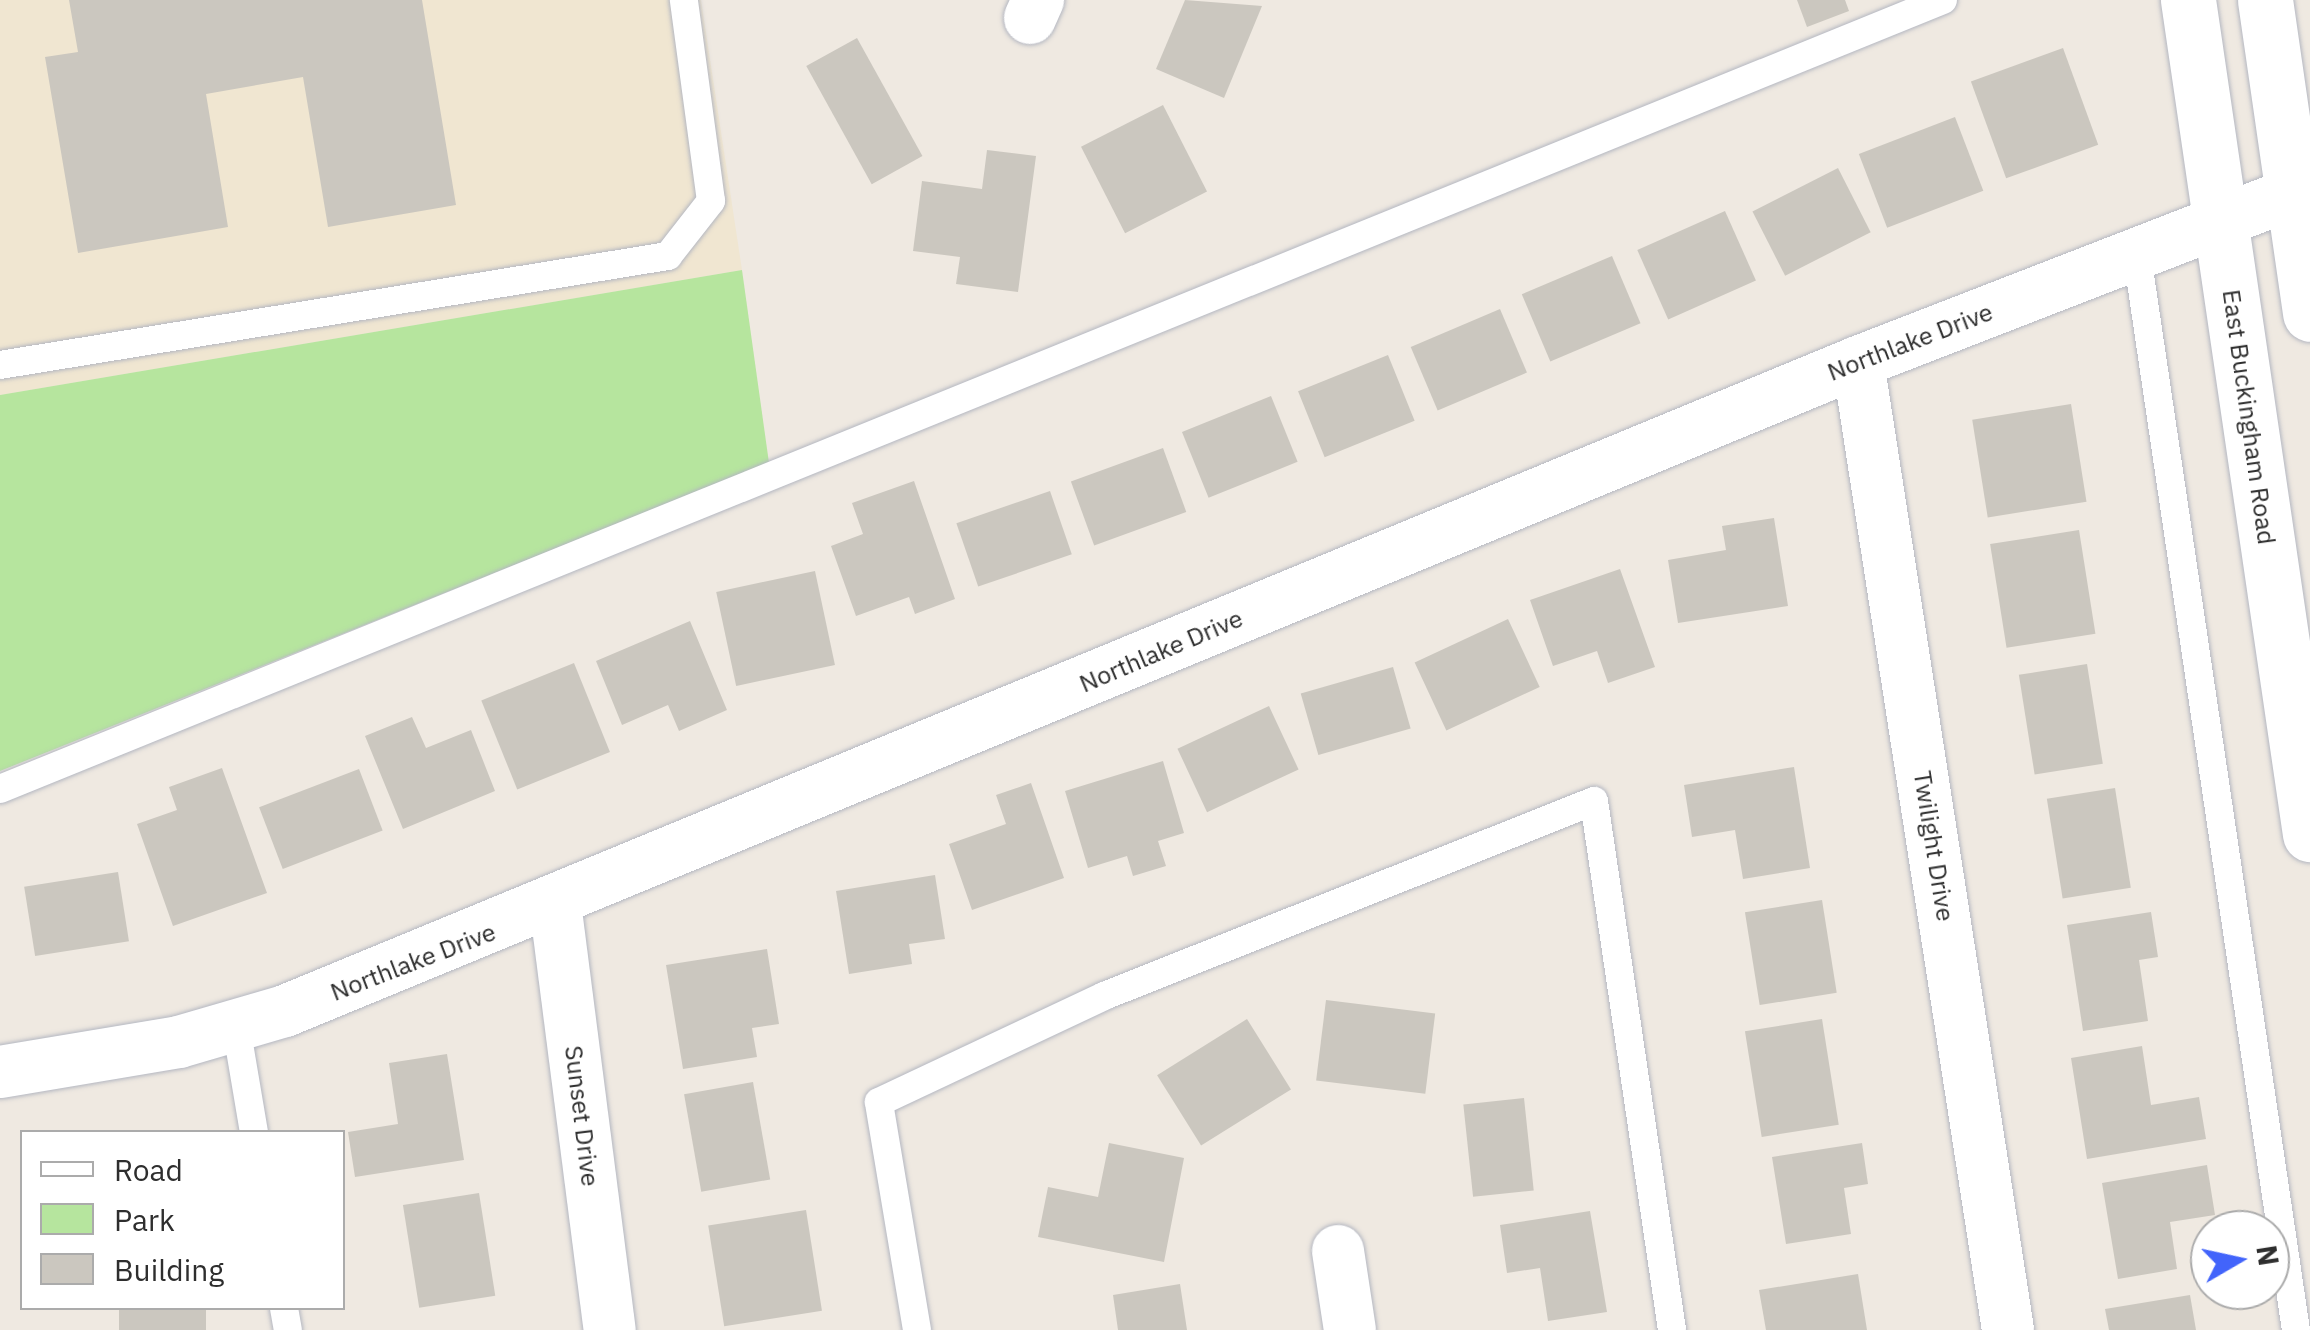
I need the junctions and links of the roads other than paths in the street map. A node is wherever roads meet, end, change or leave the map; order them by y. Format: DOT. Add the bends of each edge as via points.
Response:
graph roads {
  1 [pos="684,0"];
  2 [pos="1943,0"];
  3 [pos="2188,0"];
  4 [pos="2265,0"];
  5 [pos="2301,191"];
  6 [pos="2221,222"];
  7 [pos="2136,254"];
  8 [pos="2310,314"];
  9 [pos="1858,362"];
  10 [pos="0,365"];
  11 [pos="0,789"];
  12 [pos="2310,834"];
  13 [pos="555,903"];
  14 [pos="236,1026"];
  15 [pos="0,1072"];
  16 [pos="254,1130"];
  17 [pos="1338,1250"];
  18 [pos="610,1330"];
  19 [pos="917,1330"];
  20 [pos="1350,1330"];
  21 [pos="1672,1330"];
  22 [pos="2008,1330"];
  23 [pos="2296,1330"];
  1 -- 10 [label="lane" via="711,201 668,256"];
  2 -- 11 [label="lane"];
  3 -- 6 [label="main road, East Buckingham Road"];
  4 -- 5 [label="main road"];
  5 -- 6 [label="street, Northlake Drive"];
  5 -- 8 [label="main road"];
  6 -- 7 [label="street, Northlake Drive"];
  6 -- 12 [label="main road, East Buckingham Road"];
  7 -- 9 [label="street, Northlake Drive"];
  7 -- 23 [label="lane"];
  9 -- 13 [label="street, Northlake Drive"];
  9 -- 22 [label="street, Twilight Drive"];
  13 -- 14 [label="street, Northlake Drive"];
  13 -- 18 [label="street, Sunset Drive"];
  14 -- 15 [label="street, Northlake Drive"];
  14 -- 16 [label="lane"];
  17 -- 20 [label="street"];
  19 -- 21 [label="lane" via="879,1102 1104,996 1594,802"];
}
